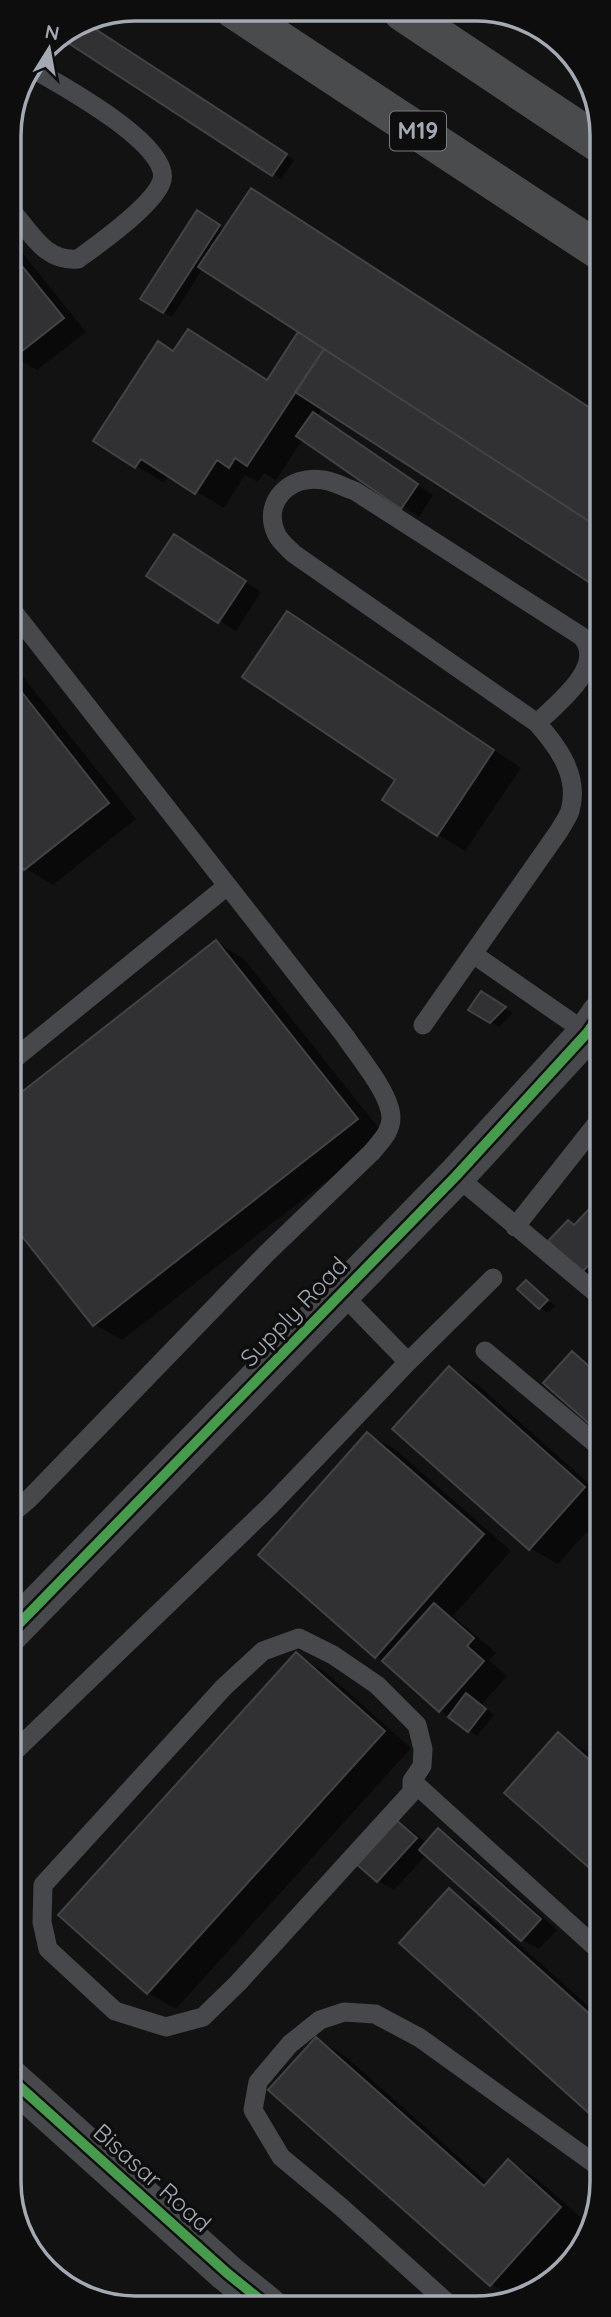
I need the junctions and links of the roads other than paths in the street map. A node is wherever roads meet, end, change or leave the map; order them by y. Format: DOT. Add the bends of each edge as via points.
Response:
graph roads {
  1 [pos="251,21"];
  2 [pos="415,21"];
  3 [pos="40,73"];
  4 [pos="533,100"];
  5 [pos="589,123"];
  6 [pos="590,138"];
  7 [pos="21,222"];
  8 [pos="590,245"];
  9 [pos="21,621"];
  10 [pos="537,723"];
  11 [pos="227,886"];
  12 [pos="473,954"];
  13 [pos="590,1021"];
  14 [pos="423,1025"];
  15 [pos="590,1027"];
  16 [pos="21,1053"];
  17 [pos="590,1131"];
  18 [pos="456,1176"];
  19 [pos="515,1227"];
  20 [pos="493,1278"];
  21 [pos="590,1288"];
  22 [pos="341,1293"];
  23 [pos="485,1351"];
  24 [pos="408,1362"];
  25 [pos="590,1439"];
  26 [pos="21,1506"];
  27 [pos="21,1622"];
  28 [pos="21,1745"];
  29 [pos="412,1781"];
  30 [pos="590,1942"];
  31 [pos="21,2088"];
  32 [pos="590,2160"];
  33 [pos="256,2296"];
  34 [pos="440,2296"];
  1 -- 8 [label="highway, M19"];
  2 -- 4 [label="highway"];
  3 -- 7 [label="lane" via="104,111 134,135 157,159 163,181 147,202 78,259 63,260 47,253"];
  4 -- 5 [label="highway"];
  4 -- 6 [label="highway"];
  9 -- 11 [label="lane"];
  10 -- 10 [label="lane" via="294,554 273,526 273,508 283,490 303,480 324,480 355,491 581,636 588,648 584,674"];
  10 -- 12 [label="lane" via="567,765 570,811"];
  11 -- 16 [label="lane"];
  11 -- 26 [label="lane" via="345,1036 386,1098 391,1119 386,1135"];
  12 -- 13 [label="lane"];
  12 -- 14 [label="lane"];
  15 -- 18 [label="street, Supply Road"];
  17 -- 19 [label="lane"];
  18 -- 19 [label="lane"];
  18 -- 22 [label="street, Supply Road"];
  19 -- 21 [label="lane"];
  20 -- 24 [label="lane"];
  22 -- 24 [label="lane"];
  22 -- 27 [label="street, Supply Road"];
  23 -- 25 [label="lane"];
  24 -- 28 [label="lane" via="270,1506"];
  29 -- 29 [label="lane" via="412,1792 202,2017 166,2027 116,2011 48,1949 42,1922 43,1885 223,1687 263,1651 299,1638 377,1685 417,1725 422,1766"];
  29 -- 30 [label="lane"];
  31 -- 33 [label="street, Bisasar Road"];
  32 -- 34 [label="lane" via="420,2038 375,2014 344,2012 320,2020 290,2044 258,2082 253,2110 281,2157"];
}
